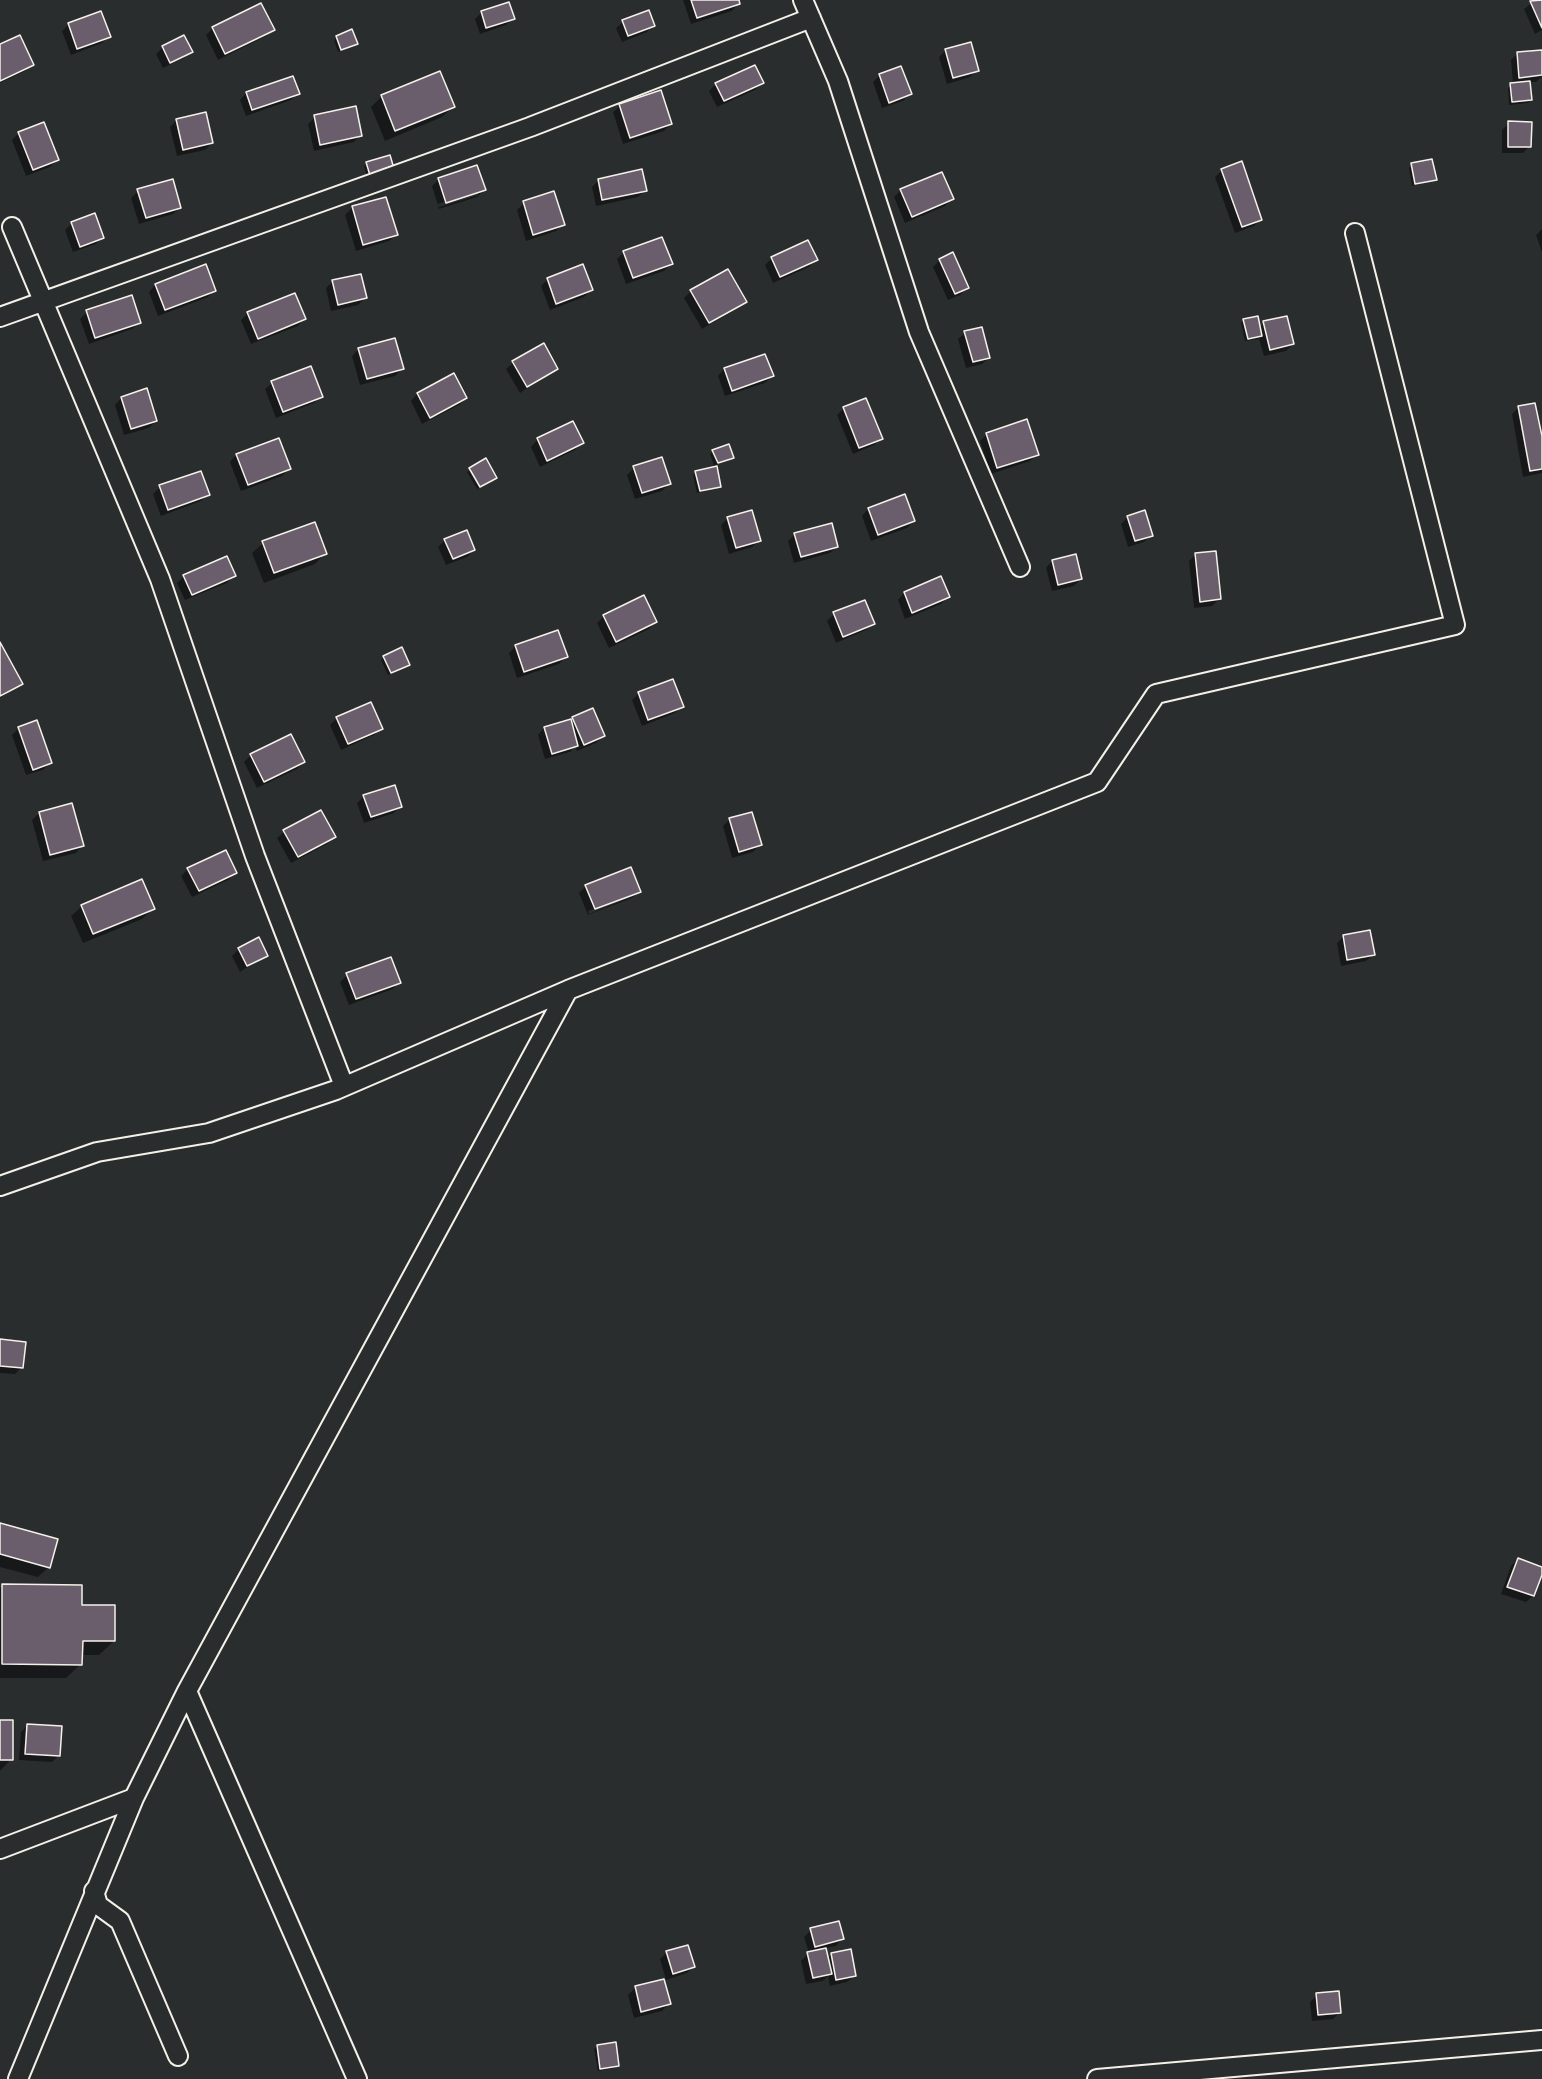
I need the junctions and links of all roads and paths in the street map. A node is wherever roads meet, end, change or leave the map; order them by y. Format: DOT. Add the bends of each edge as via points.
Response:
graph roads {
  1 [pos="803,0"];
  2 [pos="811,18"];
  3 [pos="12,227"];
  4 [pos="1355,233"];
  5 [pos="44,302"];
  6 [pos="0,317"];
  7 [pos="1020,567"];
  8 [pos="568,990"];
  9 [pos="344,1086"];
  10 [pos="0,1186"];
  11 [pos="187,1692"];
  12 [pos="134,1798"];
  13 [pos="0,1849"];
  14 [pos="94,1891"];
  15 [pos="1542,2040"];
  16 [pos="178,2056"];
  17 [pos="18,2079"];
  18 [pos="357,2079"];
  19 [pos="1097,2079"];
  1 -- 2 [label="street"];
  2 -- 5 [label="street" via="530,127"];
  2 -- 7 [label="street" via="838,81 919,333"];
  3 -- 5 [label="street"];
  4 -- 8 [label="street" via="1455,626 1156,694 1097,782"];
  5 -- 6 [label="street"];
  5 -- 9 [label="street" via="160,579 255,856"];
  8 -- 9 [label="street"];
  8 -- 11 [label="street"];
  9 -- 10 [label="street" via="209,1133 97,1152"];
  11 -- 12 [label="street"];
  11 -- 18 [label="street"];
  12 -- 13 [label="street"];
  12 -- 14 [label="street"];
  14 -- 16 [label="street" via="98,1905 120,1922"];
  14 -- 17 [label="street"];
  15 -- 19 [label="street"];
}
